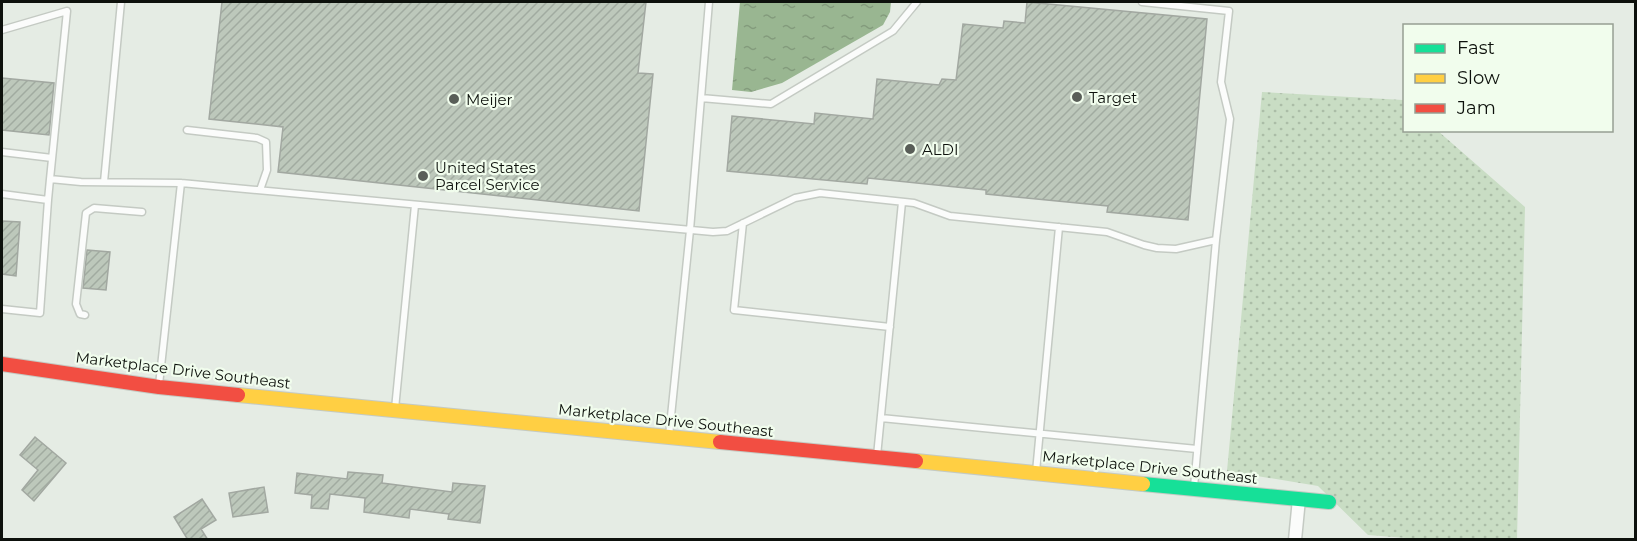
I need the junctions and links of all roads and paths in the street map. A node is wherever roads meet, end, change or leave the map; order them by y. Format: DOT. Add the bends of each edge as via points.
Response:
graph roads {
  1 [pos="121,2"];
  2 [pos="709,2"];
  3 [pos="917,2"];
  4 [pos="1142,2"];
  5 [pos="2,30"];
  6 [pos="701,98"];
  7 [pos="187,130"];
  8 [pos="2,152"];
  9 [pos="52,158"];
  10 [pos="50,179"];
  11 [pos="104,182"];
  12 [pos="181,183"];
  13 [pos="260,190"];
  14 [pos="2,194"];
  15 [pos="48,200"];
  16 [pos="902,202"];
  17 [pos="415,205"];
  18 [pos="142,212"];
  19 [pos="742,223"];
  20 [pos="1059,227"];
  21 [pos="690,230"];
  22 [pos="1216,240"];
  23 [pos="2,309"];
  24 [pos="85,315"];
  25 [pos="890,327"];
  26 [pos="2,364"];
  27 [pos="159,387"];
  28 [pos="395,410"];
  29 [pos="881,418"];
  30 [pos="1040,433"];
  31 [pos="669,436"];
  32 [pos="1197,449"];
  33 [pos="877,457"];
  34 [pos="1036,472"];
  35 [pos="1194,488"];
  36 [pos="1299,499"];
  37 [pos="1329,502"];
  38 [pos="1295,540"];
  1 -- 11 [label="lane"];
  2 -- 6 [label="lane"];
  3 -- 6 [label="lane" via="893,31 771,104"];
  4 -- 22 [label="lane" via="1229,11 1221,82 1230,119"];
  5 -- 9 [label="lane" via="67,11"];
  6 -- 21 [label="lane"];
  7 -- 13 [label="lane" via="267,142 267,170"];
  8 -- 9 [label="lane"];
  9 -- 10 [label="lane"];
  10 -- 11 [label="lane"];
  10 -- 15 [label="lane"];
  11 -- 12 [label="lane"];
  12 -- 13 [label="lane"];
  12 -- 27 [label="lane"];
  13 -- 17 [label="lane"];
  14 -- 15 [label="lane"];
  15 -- 23 [label="lane" via="40,313"];
  16 -- 19 [label="lane" via="820,193 795,198"];
  16 -- 20 [label="lane" via="950,216"];
  16 -- 25 [label="lane"];
  17 -- 21 [label="lane"];
  17 -- 28 [label="lane"];
  18 -- 24 [label="lane" via="94,208 86,213 76,304 80,314"];
  19 -- 21 [label="lane" via="727,231"];
  19 -- 25 [label="lane" via="734,310"];
  20 -- 22 [label="lane" via="1107,232 1157,248 1176,249"];
  20 -- 30 [label="lane"];
  21 -- 31 [label="lane"];
  22 -- 32 [label="lane"];
  25 -- 29 [label="lane"];
  26 -- 27 [label="street, Marketplace Drive Southeast"];
  27 -- 28 [label="street, Marketplace Drive Southeast"];
  28 -- 31 [label="street, Marketplace Drive Southeast"];
  29 -- 30 [label="lane"];
  29 -- 33 [label="lane"];
  30 -- 32 [label="lane"];
  30 -- 34 [label="lane"];
  31 -- 33 [label="street, Marketplace Drive Southeast"];
  32 -- 35 [label="lane"];
  33 -- 34 [label="street, Marketplace Drive Southeast"];
  34 -- 35 [label="street, Marketplace Drive Southeast"];
  35 -- 36 [label="street, Marketplace Drive Southeast"];
  36 -- 37 [label="street, Marketplace Drive Southeast"];
  36 -- 38 [label="street"];
}
